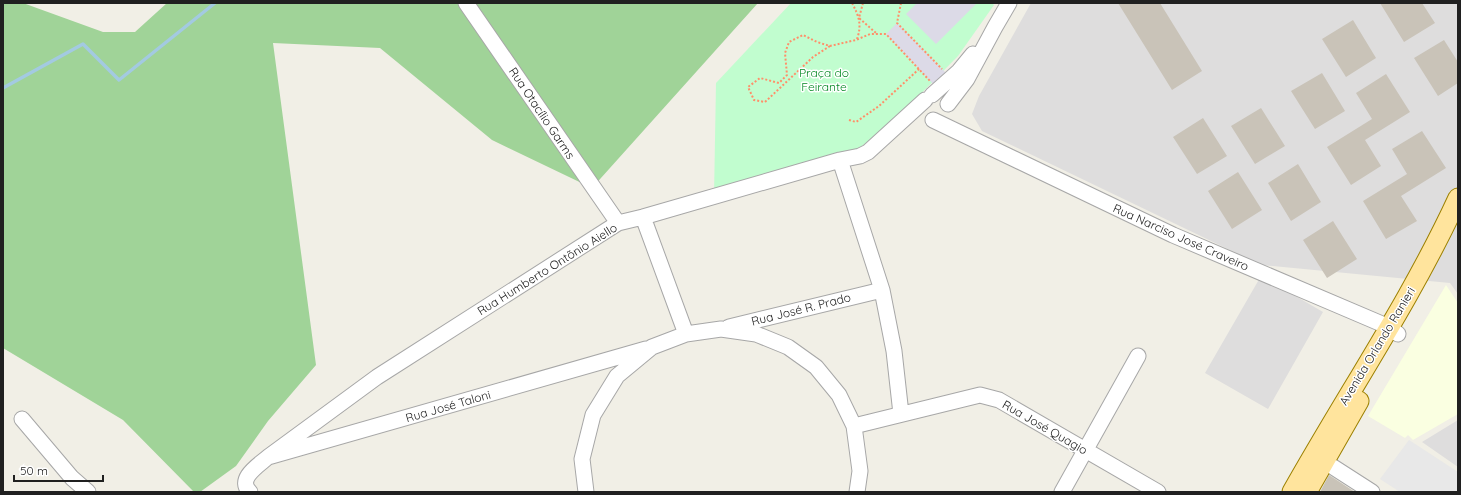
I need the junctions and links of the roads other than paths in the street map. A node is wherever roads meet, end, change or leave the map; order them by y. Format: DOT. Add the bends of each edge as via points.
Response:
graph roads {
  1 [pos="466,3"];
  2 [pos="1010,3"];
  3 [pos="995,27"];
  4 [pos="931,94"];
  5 [pos="948,107"];
  6 [pos="930,119"];
  7 [pos="896,124"];
  8 [pos="966,136"];
  9 [pos="840,160"];
  10 [pos="1458,198"];
  11 [pos="643,217"];
  12 [pos="1458,221"];
  13 [pos="618,223"];
  14 [pos="1417,289"];
  15 [pos="882,290"];
  16 [pos="721,329"];
  17 [pos="1393,330"];
  18 [pos="686,334"];
  19 [pos="652,347"];
  20 [pos="1138,356"];
  21 [pos="901,414"];
  22 [pos="22,419"];
  23 [pos="854,426"];
  24 [pos="1086,450"];
  25 [pos="268,457"];
  26 [pos="1319,458"];
  27 [pos="88,492"];
  28 [pos="250,492"];
  29 [pos="586,492"];
  30 [pos="857,492"];
  31 [pos="1062,492"];
  32 [pos="1158,492"];
  33 [pos="1292,492"];
  34 [pos="1307,492"];
  35 [pos="1372,492"];
  1 -- 13 [label="street, Rua Otacílio Garms"];
  2 -- 3 [label="street"];
  3 -- 4 [label="street" via="959,71"];
  3 -- 5 [label="street" via="967,79"];
  4 -- 5 [label="street" via="945,99"];
  4 -- 6 [label="street" via="923,106"];
  4 -- 7 [label="street"];
  5 -- 6 [label="street" via="946,116 940,120"];
  5 -- 8 [label="street, Rua Narciso José Craveiro" via="955,123"];
  6 -- 7 [label="street"];
  6 -- 8 [label="street, Rua Narciso José Craveiro"];
  7 -- 9 [label="street, Rua Humberto Ontõnio Aiello" via="868,152"];
  8 -- 17 [label="street, Rua Narciso José Craveiro" via="1173,235"];
  9 -- 11 [label="street, Rua Humberto Ontõnio Aiello"];
  9 -- 15 [label="street"];
  10 -- 14 [label="main road, Avenida Orlando Ranieri"];
  11 -- 13 [label="street, Rua Humberto Ontõnio Aiello"];
  11 -- 18 [label="street"];
  12 -- 14 [label="main road, Avenida Orlando Ranieri"];
  13 -- 25 [label="street, Rua Humberto Ontõnio Aiello" via="377,377"];
  14 -- 17 [label="main road, Avenida Orlando Ranieri"];
  15 -- 16 [label="street, Rua José R. Prado"];
  15 -- 21 [label="street" via="894,350"];
  16 -- 18 [label="street"];
  16 -- 23 [label="street" via="756,334 788,347 805,359 839,395"];
  17 -- 26 [label="main road, Avenida Orlando Ranieri"];
  18 -- 19 [label="street"];
  19 -- 25 [label="street, Rua José Taloni"];
  19 -- 29 [label="street" via="617,376 593,415 582,459"];
  20 -- 24 [label="street"];
  21 -- 23 [label="street, Rua José Quagio"];
  21 -- 24 [label="street, Rua José Quagio" via="980,395 999,400"];
  22 -- 27 [label="street" via="72,478"];
  23 -- 30 [label="street" via="860,471"];
  24 -- 31 [label="street"];
  24 -- 32 [label="street, Rua José Quagio"];
  25 -- 28 [label="street, Rua José Taloni" via="249,474 246,481"];
  26 -- 33 [label="main road, Avenida Orlando Ranieri"];
  26 -- 34 [label="main road, Avenida Orlando Ranieri"];
  26 -- 35 [label="street"];
}
